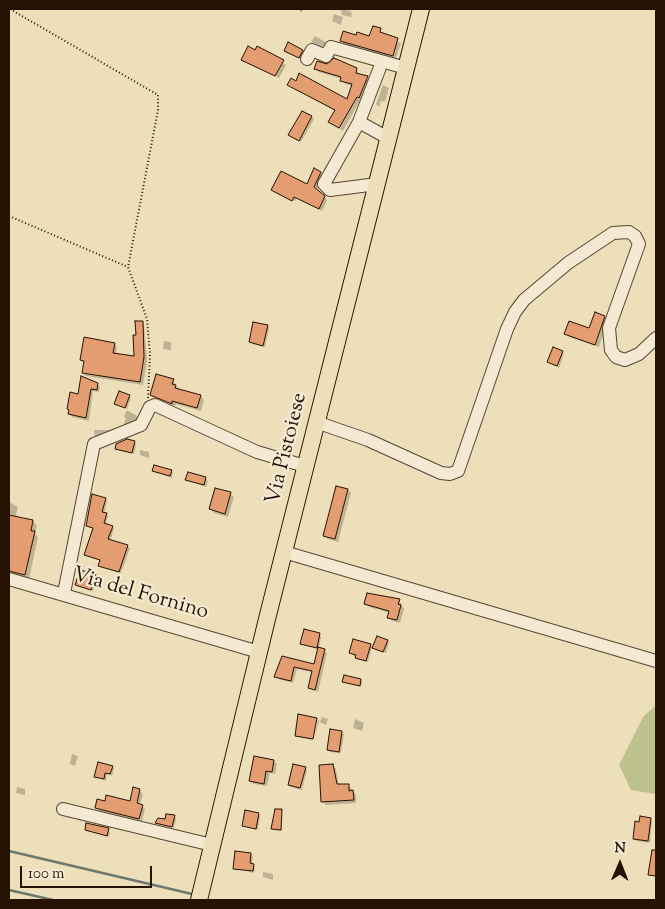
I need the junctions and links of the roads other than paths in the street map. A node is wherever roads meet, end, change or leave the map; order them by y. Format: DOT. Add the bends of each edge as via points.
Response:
graph roads {
  1 [pos="421,9"];
  2 [pos="307,59"];
  3 [pos="382,62"];
  4 [pos="406,68"];
  5 [pos="359,122"];
  6 [pos="388,138"];
  7 [pos="377,184"];
  8 [pos="656,338"];
  9 [pos="316,422"];
  10 [pos="305,466"];
  11 [pos="284,552"];
  12 [pos="9,579"];
  13 [pos="64,593"];
  14 [pos="260,652"];
  15 [pos="656,661"];
  16 [pos="63,809"];
  17 [pos="212,845"];
  18 [pos="199,900"];
  1 -- 4 [label="main road, Via Pistoiese"];
  2 -- 3 [label="street" via="312,50 326,56 331,47"];
  3 -- 4 [label="street"];
  3 -- 5 [label="street"];
  4 -- 6 [label="main road, Via Pistoiese"];
  5 -- 6 [label="street"];
  5 -- 7 [label="street" via="324,184 330,190"];
  6 -- 7 [label="main road, Via Pistoiese"];
  7 -- 9 [label="main road, Via Pistoiese"];
  8 -- 9 [label="street" via="639,354 625,360 616,357 611,350 609,328 638,244 629,232 612,233 568,263 524,300 515,312 458,471 441,473 368,440"];
  9 -- 10 [label="main road, Via Pistoiese"];
  10 -- 11 [label="main road, Via Pistoiese"];
  10 -- 13 [label="street" via="257,452 155,405 147,410 141,425 94,444"];
  11 -- 14 [label="main road, Via Pistoiese"];
  11 -- 15 [label="street"];
  12 -- 13 [label="street, Via del Fornino"];
  13 -- 14 [label="street, Via del Fornino"];
  14 -- 17 [label="main road, Via Pistoiese"];
  16 -- 17 [label="street"];
  17 -- 18 [label="main road, Via Pistoiese"];
}
